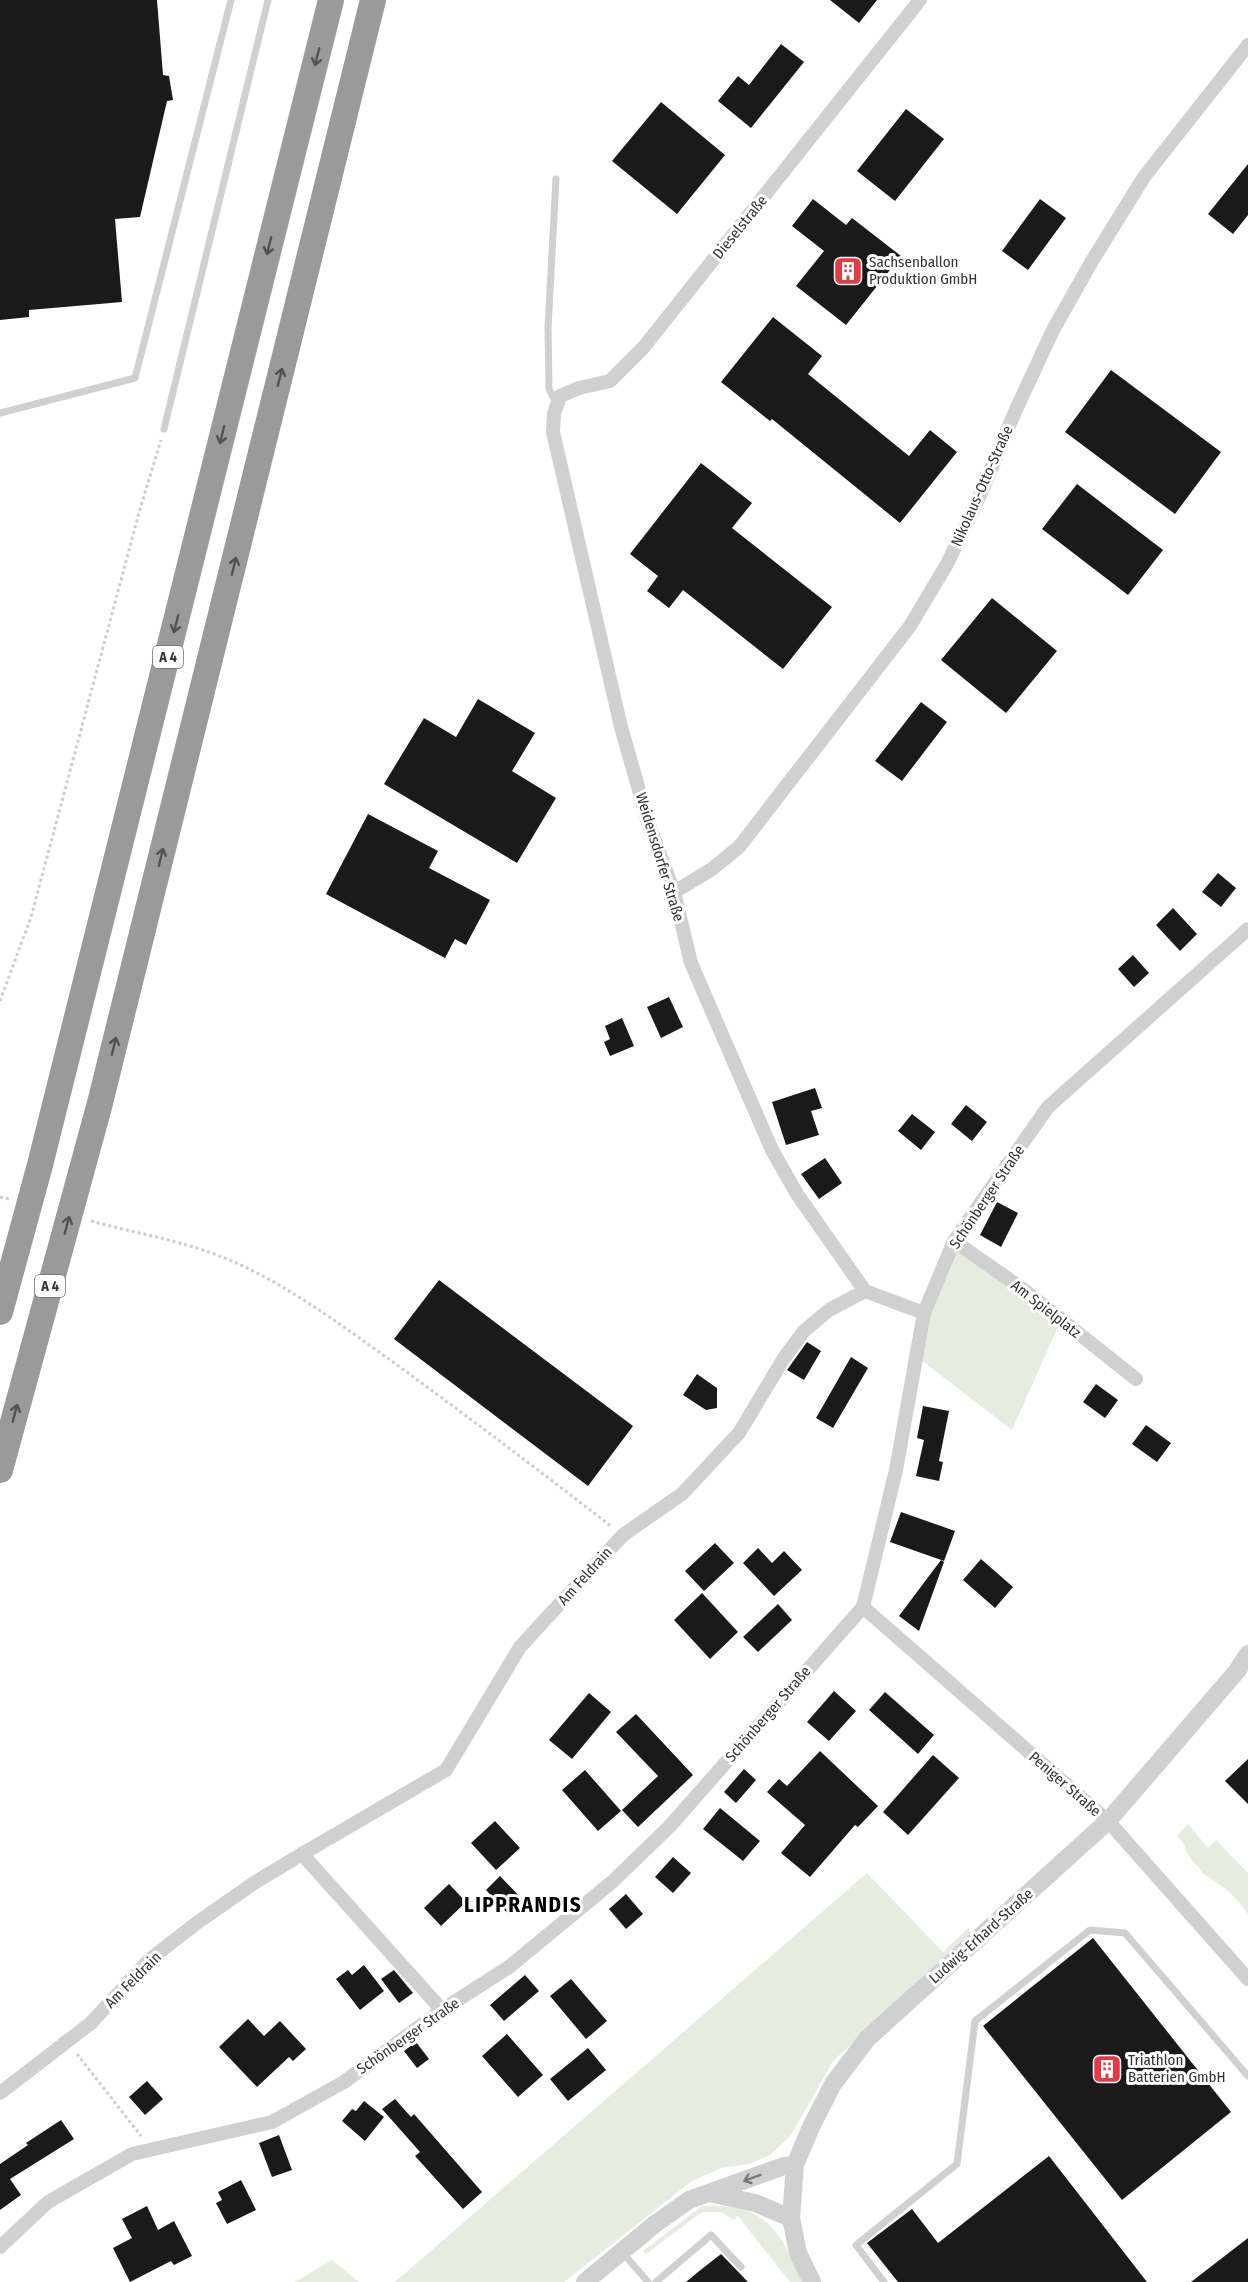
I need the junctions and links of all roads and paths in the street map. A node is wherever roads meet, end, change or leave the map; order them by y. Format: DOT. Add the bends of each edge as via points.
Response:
graph roads {
  1 [pos="231,0"];
  2 [pos="268,0"];
  3 [pos="331,0"];
  4 [pos="373,0"];
  5 [pos="920,0"];
  6 [pos="1248,45"];
  7 [pos="556,179"];
  8 [pos="558,404"];
  9 [pos="0,413"];
  10 [pos="164,429"];
  11 [pos="674,892"];
  12 [pos="1248,928"];
  13 [pos="0,1001"];
  14 [pos="134,1233"];
  15 [pos="954,1241"];
  16 [pos="865,1291"];
  17 [pos="0,1312"];
  18 [pos="924,1313"];
  19 [pos="1136,1379"];
  20 [pos="0,1470"];
  21 [pos="623,1535"];
  22 [pos="863,1607"];
  23 [pos="1248,1653"];
  24 [pos="1108,1821"];
  25 [pos="302,1854"];
  26 [pos="1248,1980"];
  27 [pos="442,2010"];
  28 [pos="72,2048"];
  29 [pos="1248,2076"];
  30 [pos="0,2093"];
  31 [pos="149,2150"];
  32 [pos="795,2165"];
  33 [pos="709,2193"];
  34 [pos="791,2218"];
  35 [pos="0,2247"];
  36 [pos="622,2252"];
  37 [pos="741,2267"];
  38 [pos="585,2282"];
  39 [pos="648,2282"];
  40 [pos="656,2282"];
  41 [pos="812,2282"];
  42 [pos="884,2282"];
  1 -- 9 [label="lane" via="135,378"];
  2 -- 10 [label="lane"];
  3 -- 17 [label="highway, A 4, one-way"];
  20 -- 4 [label="highway, A 4, one-way" via="100,1103"];
  5 -- 8 [label="street, Dieselstraße" via="643,348 610,381 560,396"];
  6 -- 11 [label="street, Nikolaus-Otto-Straße" via="1144,177 1092,261 1048,341 947,564 910,626 739,847"];
  7 -- 8 [label="lane" via="548,328 549,390"];
  8 -- 11 [label="street, Weidensdorfer Straße" via="553,432 621,727 649,825"];
  10 -- 13 [label="path" via="31,916"];
  11 -- 16 [label="street, Weidensdorfer Straße" via="691,963 772,1150 796,1194"];
  12 -- 15 [label="street, Schönberger Straße" via="1048,1107"];
  14 -- 21 [label="path" via="226,1259 264,1277 342,1326 483,1427"];
  15 -- 18 [label="street, Schönberger Straße"];
  15 -- 19 [label="street, Am Spielplatz" via="1024,1290"];
  16 -- 18 [label="street"];
  16 -- 21 [label="street, Am Feldrain" via="829,1310 804,1331 739,1433 682,1494"];
  18 -- 22 [label="street, Schönberger Straße" via="896,1470"];
  21 -- 25 [label="street, Am Feldrain" via="520,1647 446,1770"];
  22 -- 24 [label="street, Peniger Straße"];
  22 -- 27 [label="street, Schönberger Straße" via="669,1827 620,1874 509,1967"];
  23 -- 24 [label="street, Ludwig-Erhard-Straße" via="1237,1671"];
  24 -- 26 [label="street, Peniger Straße"];
  24 -- 32 [label="street, Ludwig-Erhard-Straße" via="867,2039 833,2084"];
  25 -- 27 [label="street"];
  25 -- 30 [label="street, Am Feldrain" via="254,1883 149,1960 91,2023"];
  27 -- 31 [label="street, Schönberger Straße" via="344,2082 272,2122"];
  28 -- 31 [label="path"];
  29 -- 42 [label="lane" via="1125,1933 1090,1930 975,2021 957,2164 856,2245"];
  31 -- 35 [label="street, Schönberger Straße" via="132,2154 48,2202"];
  32 -- 33 [label="street, one-way"];
  32 -- 34 [label="street, Ludwig-Erhard-Straße"];
  33 -- 34 [label="street" via="755,2203"];
  33 -- 36 [label="street" via="689,2200"];
  34 -- 41 [label="street, Ludwig-Erhard-Straße" via="798,2253"];
  36 -- 38 [label="street"];
  36 -- 39 [label="lane"];
  37 -- 40 [label="lane" via="711,2235"];
}
